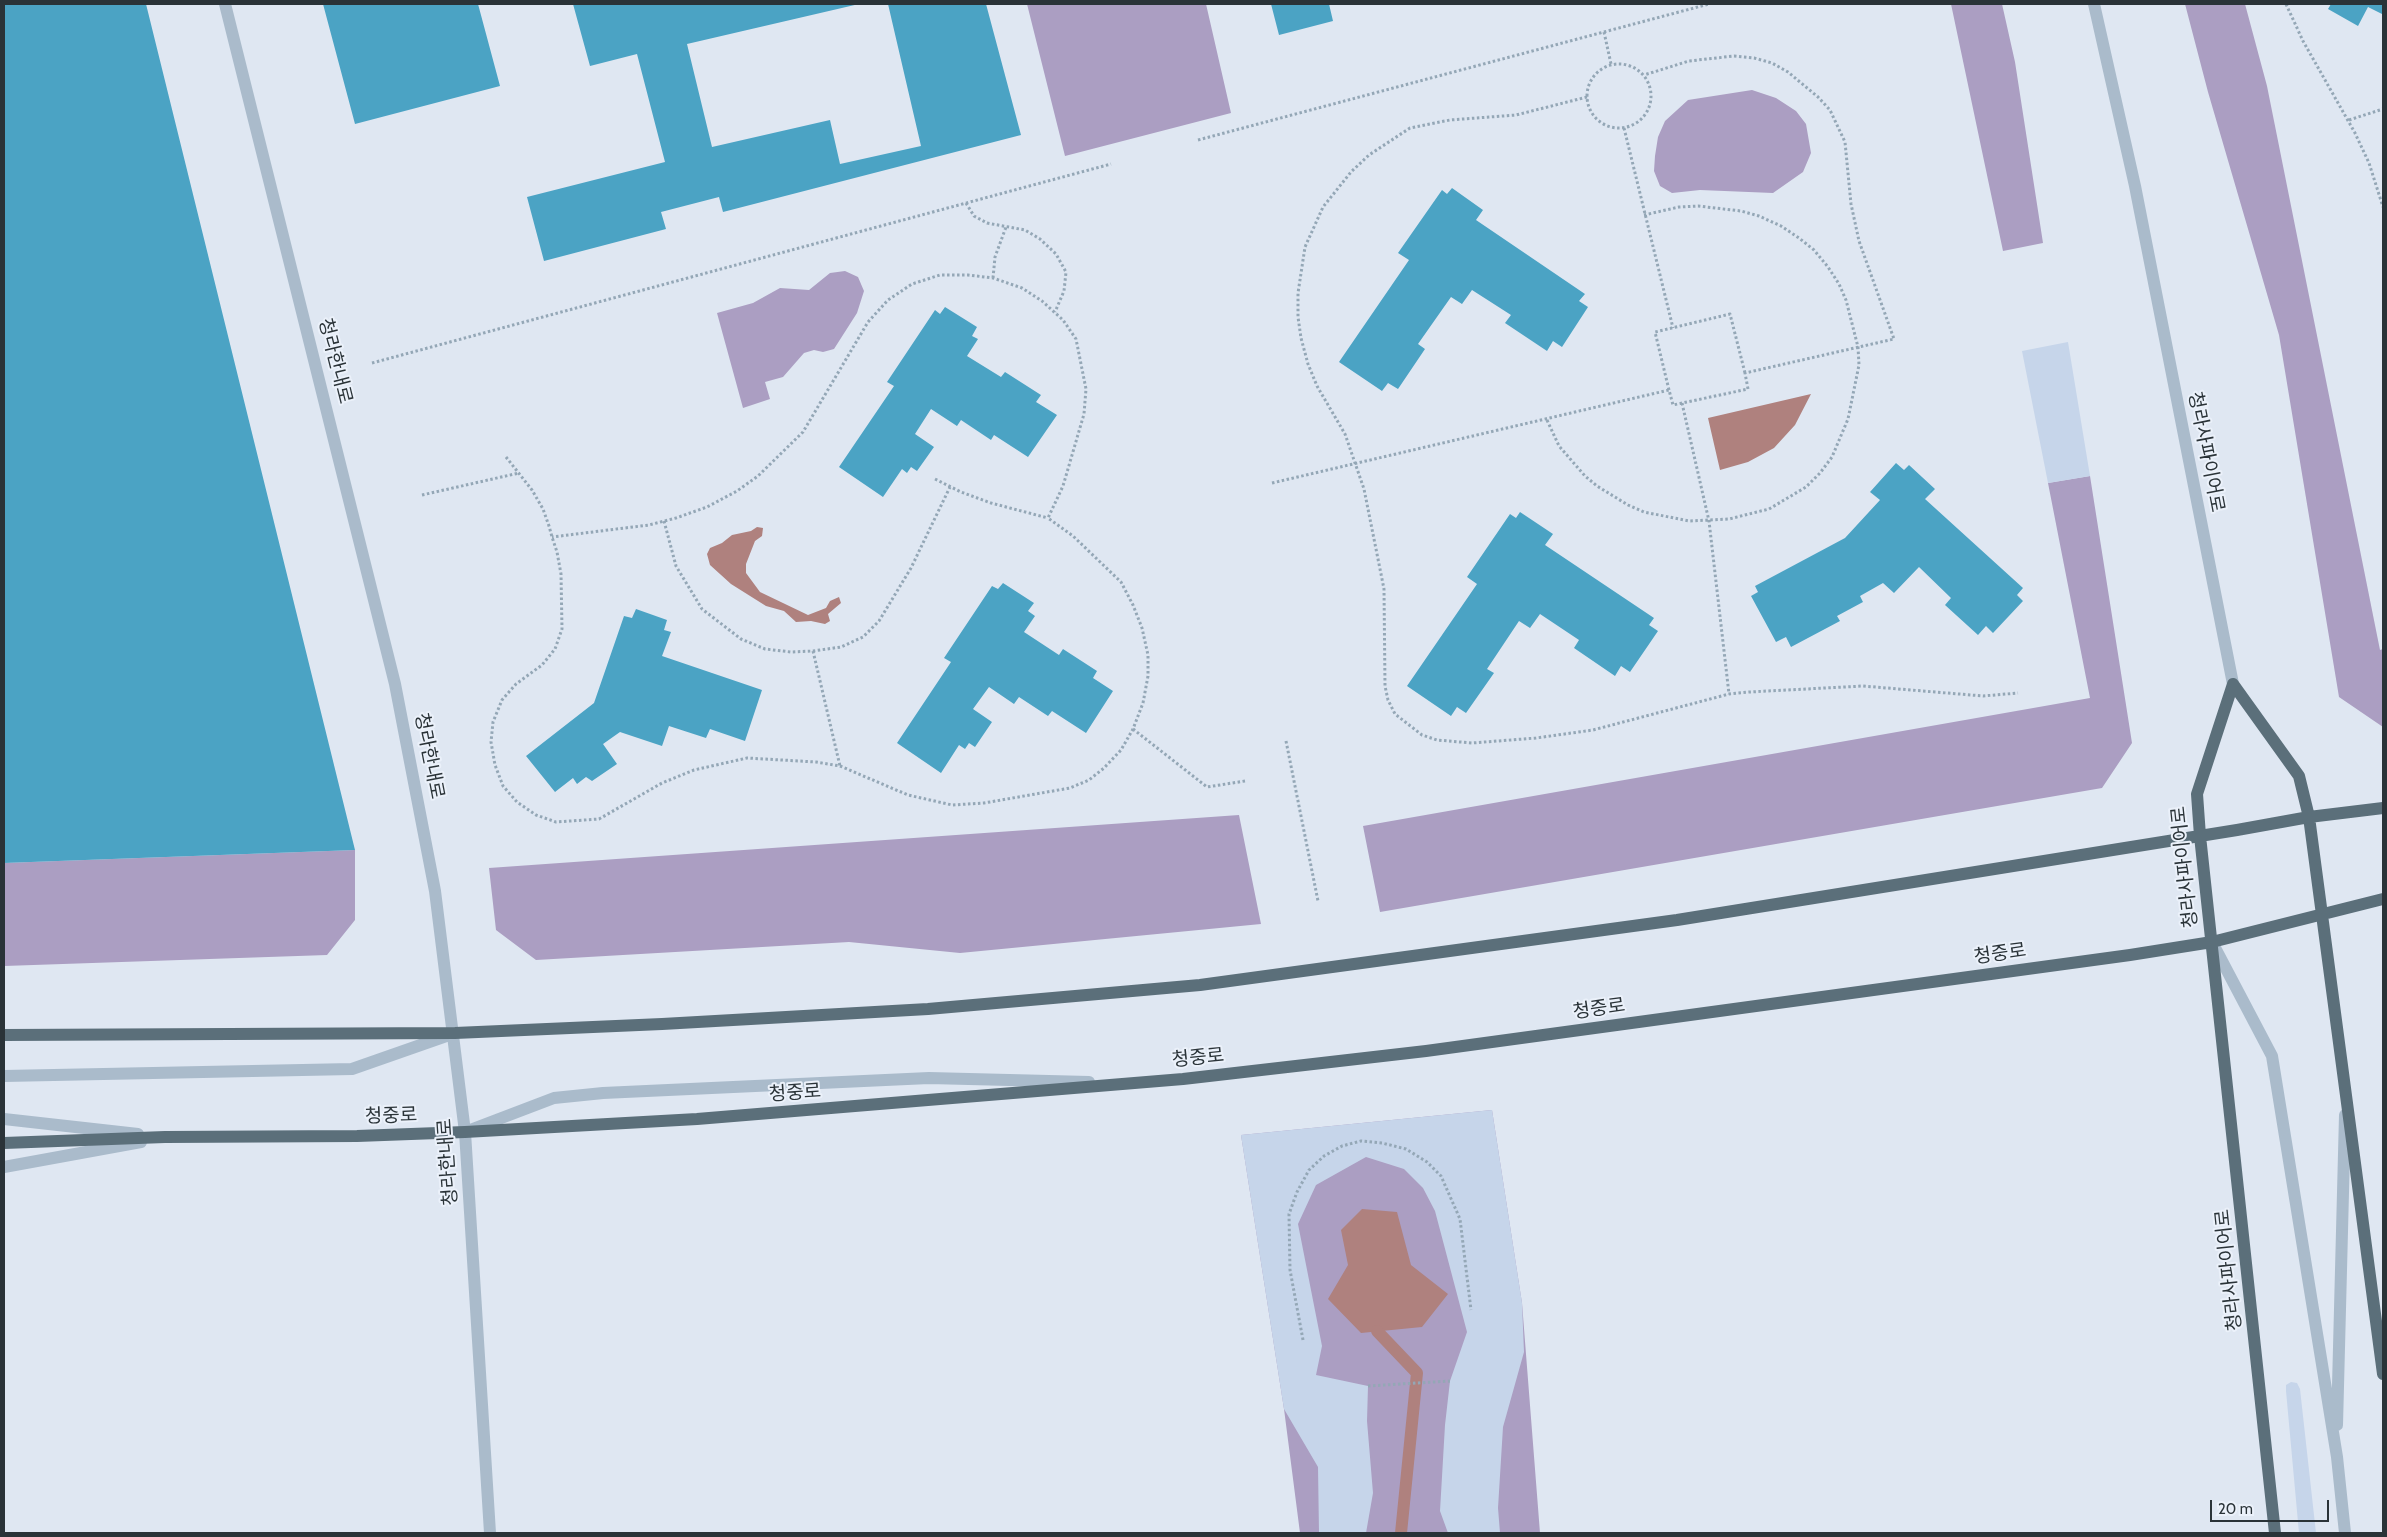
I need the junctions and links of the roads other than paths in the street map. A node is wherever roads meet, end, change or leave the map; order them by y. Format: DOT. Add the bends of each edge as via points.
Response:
graph roads {
  1 [pos="225,4"];
  2 [pos="2094,4"];
  3 [pos="2233,684"];
  4 [pos="2381,808"];
  5 [pos="2309,817"];
  6 [pos="2200,836"];
  7 [pos="2383,899"];
  8 [pos="2323,915"];
  9 [pos="2212,942"];
  10 [pos="7,1032"];
  11 [pos="455,1033"];
  12 [pos="4,1076"];
  13 [pos="2346,1082"];
  14 [pos="1118,1083"];
  15 [pos="4,1119"];
  16 [pos="466,1132"];
  17 [pos="165,1137"];
  18 [pos="4,1143"];
  19 [pos="4,1168"];
  20 [pos="2383,1374"];
  21 [pos="2336,1457"];
  22 [pos="490,1533"];
  23 [pos="2275,1533"];
  24 [pos="2345,1533"];
  1 -- 11 [label="street, 청라한내로" via="396,684 435,891"];
  2 -- 3 [label="street, 청라사파이어로" via="2135,186"];
  3 -- 5 [label="main road" via="2299,776"];
  3 -- 6 [label="main road, 청라사파이어로" via="2197,794"];
  4 -- 5 [label="main road"];
  5 -- 6 [label="main road"];
  5 -- 8 [label="main road"];
  6 -- 9 [label="main road, 청라사파이어로"];
  6 -- 11 [label="main road" via="1667,922 1200,985 928,1009"];
  7 -- 8 [label="main road, 청중로"];
  8 -- 9 [label="main road, 청중로"];
  8 -- 13 [label="main road"];
  9 -- 14 [label="main road, 청중로" via="1426,1052 1183,1079"];
  9 -- 21 [label="street" via="2272,1056"];
  9 -- 23 [label="main road, 청라사파이어로"];
  10 -- 11 [label="main road"];
  11 -- 12 [label="street" via="352,1070"];
  11 -- 16 [label="street, 청라한내로"];
  13 -- 20 [label="main road"];
  13 -- 21 [label="street"];
  14 -- 16 [label="main road, 청중로" via="697,1119"];
  14 -- 16 [label="street" via="929,1078 603,1093 554,1098"];
  15 -- 17 [label="street"];
  16 -- 17 [label="main road, 청중로"];
  16 -- 22 [label="street, 청라한내로"];
  17 -- 18 [label="main road, 청중로"];
  17 -- 19 [label="street"];
  21 -- 24 [label="street"];
}
